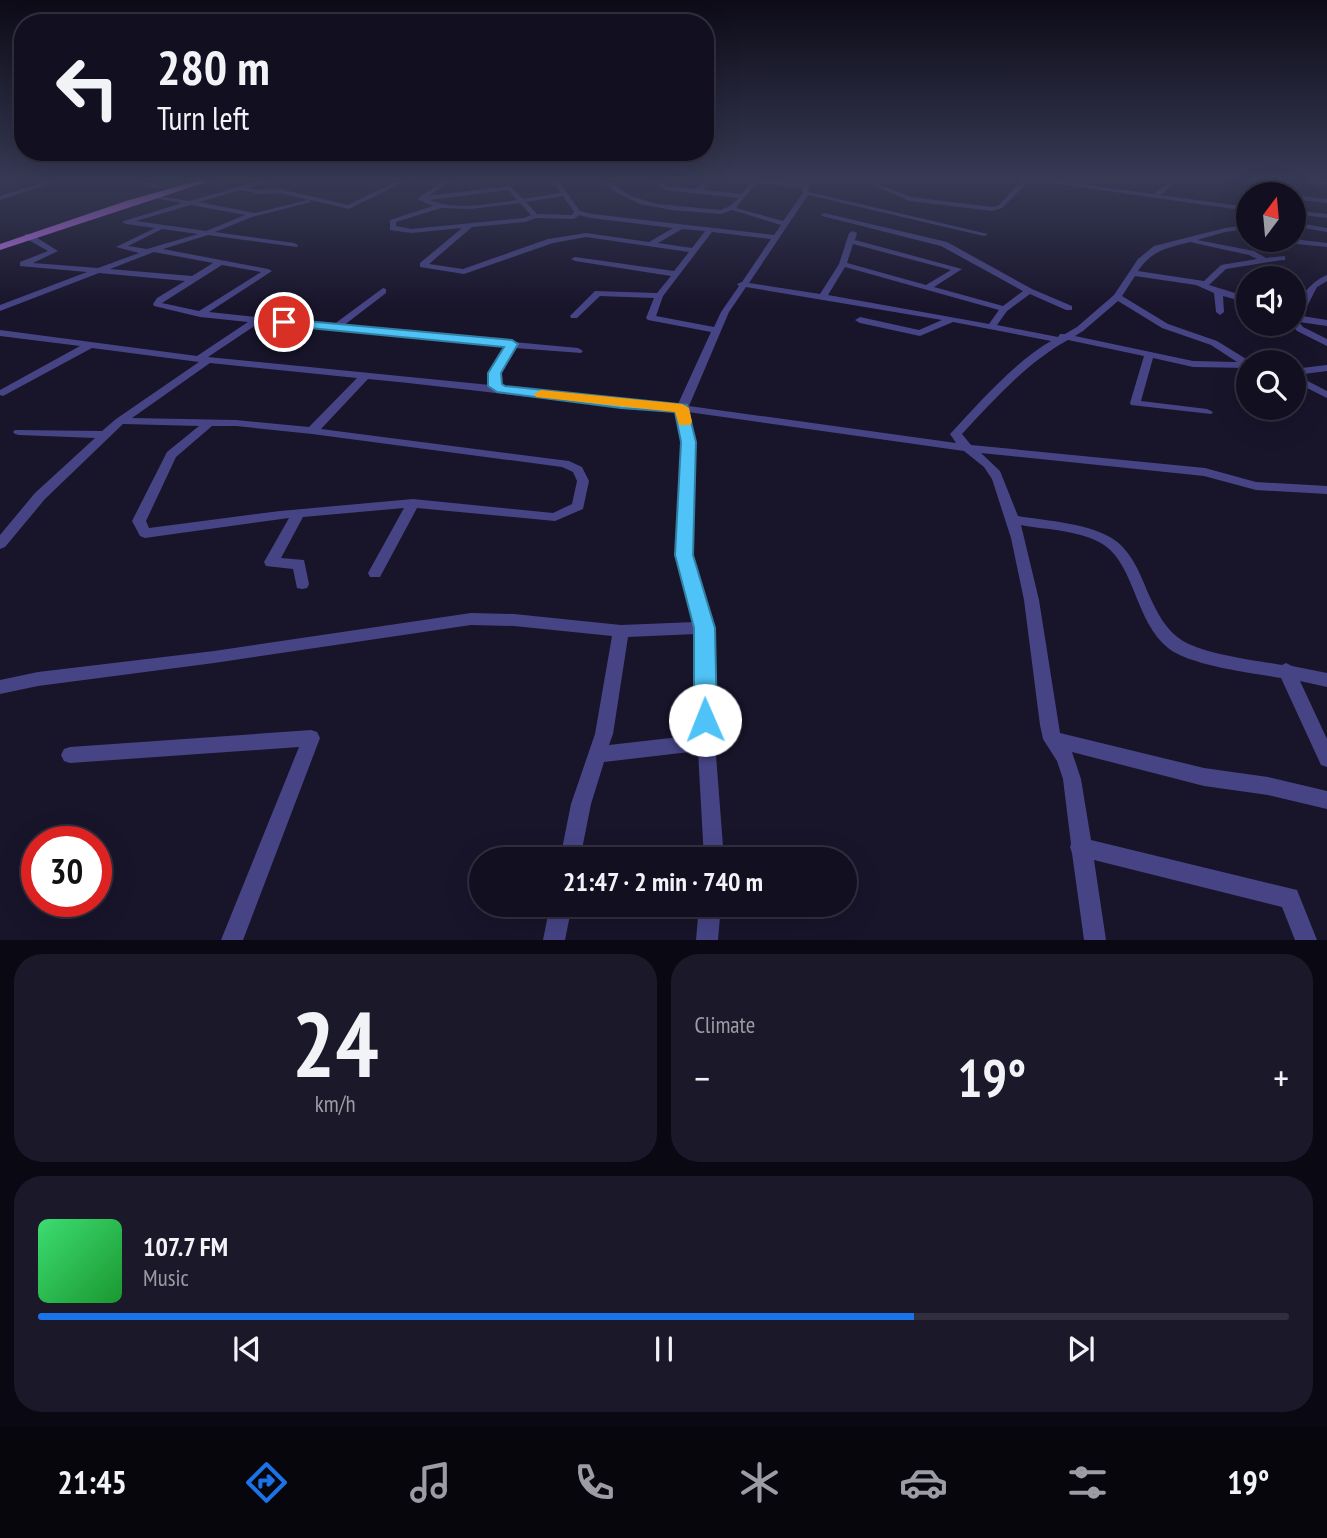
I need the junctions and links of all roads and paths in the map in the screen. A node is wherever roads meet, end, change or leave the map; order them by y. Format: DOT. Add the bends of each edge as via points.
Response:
graph roads {
  1 [pos="45,222"];
  2 [pos="72,222"];
  3 [pos="126,222"];
  4 [pos="236,222"];
  5 [pos="392,222"];
  6 [pos="508,222"];
  7 [pos="642,222"];
  8 [pos="658,222"];
  9 [pos="777,222"];
  10 [pos="851,222"];
  11 [pos="940,222"];
  12 [pos="855,223"];
  13 [pos="656,224"];
  14 [pos="784,224"];
  15 [pos="470,226"];
  16 [pos="681,226"];
  17 [pos="1306,226"];
  18 [pos="159,229"];
  19 [pos="1236,229"];
  20 [pos="710,230"];
  21 [pos="1327,230"];
  22 [pos="984,234"];
  23 [pos="202,235"];
  24 [pos="0,236"];
  25 [pos="28,236"];
  26 [pos="775,237"];
  27 [pos="1185,239"];
  28 [pos="851,241"];
  29 [pos="294,245"];
  30 [pos="650,245"];
  31 [pos="1326,245"];
  32 [pos="1306,246"];
  33 [pos="0,247"];
  34 [pos="1236,250"];
  35 [pos="151,251"];
  36 [pos="694,251"];
  37 [pos="1261,252"];
  38 [pos="1273,252"];
  39 [pos="575,258"];
  40 [pos="1282,258"];
  41 [pos="221,262"];
  42 [pos="843,264"];
  43 [pos="96,272"];
  44 [pos="676,274"];
  45 [pos="1133,274"];
  46 [pos="1327,277"];
  47 [pos="194,279"];
  48 [pos="1199,284"];
  49 [pos="741,285"];
  50 [pos="928,288"];
  51 [pos="383,291"];
  52 [pos="1029,291"];
  53 [pos="1218,292"];
  54 [pos="659,296"];
  55 [pos="1117,297"];
  56 [pos="1236,297"];
  57 [pos="822,298"];
  58 [pos="1306,300"];
  59 [pos="0,308"];
  60 [pos="1069,308"];
  61 [pos="1004,309"];
  62 [pos="1220,312"];
  63 [pos="200,314"];
  64 [pos="574,316"];
  65 [pos="953,319"];
  66 [pos="257,320"];
  67 [pos="860,320"];
  68 [pos="1306,320"];
  69 [pos="1327,323"];
  70 [pos="337,326"];
  71 [pos="992,326"];
  72 [pos="717,330"];
  73 [pos="1306,332"];
  74 [pos="0,333"];
  75 [pos="1061,338"];
  76 [pos="1327,342"];
  77 [pos="512,344"];
  78 [pos="90,345"];
  79 [pos="578,351"];
  80 [pos="1149,356"];
  81 [pos="1236,357"];
  82 [pos="203,360"];
  83 [pos="1236,364"];
  84 [pos="1327,368"];
  85 [pos="1306,371"];
  86 [pos="365,376"];
  87 [pos="1306,384"];
  88 [pos="502,390"];
  89 [pos="1,394"];
  90 [pos="1327,395"];
  91 [pos="682,408"];
  92 [pos="1207,412"];
  93 [pos="120,422"];
  94 [pos="210,422"];
  95 [pos="312,431"];
  96 [pos="19,432"];
  97 [pos="106,435"];
  98 [pos="970,448"];
  99 [pos="1327,490"];
  100 [pos="413,503"];
  101 [pos="299,513"];
  102 [pos="1012,519"];
  103 [pos="0,544"];
  104 [pos="375,573"];
  105 [pos="302,584"];
  106 [pos="704,628"];
  107 [pos="621,631"];
  108 [pos="1286,670"];
  109 [pos="1327,680"];
  110 [pos="0,687"];
  111 [pos="1052,739"];
  112 [pos="706,742"];
  113 [pos="71,755"];
  114 [pos="597,755"];
  115 [pos="1327,759"];
  116 [pos="1327,800"];
  117 [pos="572,847"];
  118 [pos="713,847"];
  119 [pos="1080,847"];
  120 [pos="559,917"];
  121 [pos="709,917"];
  122 [pos="232,940"];
  123 [pos="554,940"];
  124 [pos="707,940"];
  125 [pos="1095,940"];
  126 [pos="1306,940"];
  1 -- 24 [label="main road"];
  2 -- 25 [label="main road"];
  3 -- 18 [label="street"];
  4 -- 23 [label="street"];
  5 -- 15 [label="street" via="393,228 411,232"];
  6 -- 15 [label="street"];
  7 -- 13 [label="street"];
  8 -- 13 [label="street"];
  9 -- 14 [label="street"];
  10 -- 12 [label="street"];
  11 -- 22 [label="street"];
  12 -- 28 [label="street"];
  12 -- 52 [label="street" via="951,247"];
  13 -- 16 [label="street"];
  14 -- 26 [label="street"];
  15 -- 30 [label="street" via="423,265 464,272 551,240 586,235"];
  16 -- 20 [label="street"];
  16 -- 30 [label="street"];
  17 -- 21 [label="street"];
  18 -- 23 [label="street"];
  18 -- 35 [label="street" via="120,247"];
  19 -- 27 [label="street"];
  20 -- 26 [label="street"];
  20 -- 36 [label="street"];
  23 -- 29 [label="street"];
  23 -- 35 [label="street"];
  25 -- 33 [label="main road"];
  25 -- 43 [label="street" via="54,251 23,264"];
  26 -- 49 [label="street"];
  27 -- 34 [label="street"];
  27 -- 45 [label="street" via="1157,248 1142,259"];
  28 -- 42 [label="street"];
  28 -- 50 [label="street" via="958,269"];
  30 -- 36 [label="street"];
  31 -- 32 [label="street"];
  35 -- 41 [label="street"];
  35 -- 43 [label="street"];
  36 -- 44 [label="street"];
  37 -- 48 [label="street" via="1224,267 1210,282"];
  38 -- 40 [label="street"];
  39 -- 44 [label="street"];
  41 -- 47 [label="street"];
  41 -- 63 [label="street" via="268,271"];
  42 -- 50 [label="street"];
  42 -- 57 [label="street"];
  43 -- 47 [label="street"];
  43 -- 59 [label="street"];
  44 -- 54 [label="street"];
  45 -- 48 [label="street"];
  45 -- 55 [label="street"];
  46 -- 58 [label="street" via="1314,285"];
  47 -- 63 [label="street" via="157,304"];
  48 -- 53 [label="street"];
  49 -- 57 [label="street"];
  49 -- 72 [label="street"];
  50 -- 61 [label="street"];
  51 -- 70 [label="street"];
  52 -- 60 [label="street"];
  52 -- 61 [label="street"];
  53 -- 56 [label="street"];
  53 -- 62 [label="street"];
  54 -- 64 [label="street" via="598,293"];
  54 -- 72 [label="street" via="651,318"];
  55 -- 75 [label="street" via="1080,329"];
  55 -- 81 [label="street" via="1165,326 1214,343"];
  57 -- 65 [label="street"];
  61 -- 71 [label="street"];
  63 -- 66 [label="street"];
  65 -- 67 [label="street" via="920,333"];
  65 -- 71 [label="street"];
  66 -- 70 [label="street"];
  66 -- 82 [label="street"];
  68 -- 69 [label="street"];
  70 -- 77 [label="street"];
  71 -- 75 [label="street"];
  72 -- 91 [label="street"];
  73 -- 76 [label="street"];
  74 -- 78 [label="street"];
  75 -- 80 [label="street"];
  75 -- 98 [label="street" via="960,427 956,434 959,442"];
  77 -- 79 [label="street"];
  77 -- 88 [label="street" via="495,373 495,386"];
  78 -- 82 [label="street"];
  78 -- 89 [label="street"];
  80 -- 83 [label="street" via="1193,364"];
  80 -- 92 [label="street" via="1135,403"];
  82 -- 86 [label="street"];
  82 -- 93 [label="street"];
  84 -- 85 [label="street"];
  86 -- 88 [label="street"];
  86 -- 95 [label="street"];
  87 -- 90 [label="street"];
  88 -- 91 [label="street"];
  91 -- 98 [label="street"];
  91 -- 106 [label="street" via="689,442 684,555"];
  93 -- 94 [label="street"];
  93 -- 97 [label="street"];
  94 -- 95 [label="street"];
  94 -- 101 [label="street" via="171,455 139,521 145,534"];
  95 -- 100 [label="street" via="565,464 578,470 583,481 578,506 555,517"];
  96 -- 97 [label="street"];
  97 -- 103 [label="street" via="40,496"];
  98 -- 99 [label="street" via="1058,454 1194,470 1256,486"];
  98 -- 102 [label="street" via="998,477"];
  100 -- 101 [label="street"];
  100 -- 104 [label="street"];
  101 -- 105 [label="street" via="271,562 299,564"];
  102 -- 108 [label="street" via="1096,536 1111,544 1122,554 1154,625 1178,646"];
  102 -- 111 [label="street" via="1022,553"];
  106 -- 107 [label="street"];
  106 -- 112 [label="street"];
  107 -- 110 [label="street" via="471,619"];
  107 -- 114 [label="street"];
  108 -- 109 [label="street"];
  108 -- 115 [label="street"];
  111 -- 116 [label="street"];
  111 -- 119 [label="street" via="1065,757 1072,779"];
  112 -- 114 [label="street"];
  112 -- 118 [label="street"];
  113 -- 122 [label="street" via="311,738"];
  114 -- 117 [label="street"];
  119 -- 125 [label="street"];
  119 -- 126 [label="street" via="1289,898"];
  120 -- 123 [label="street"];
  121 -- 124 [label="street"];
}
